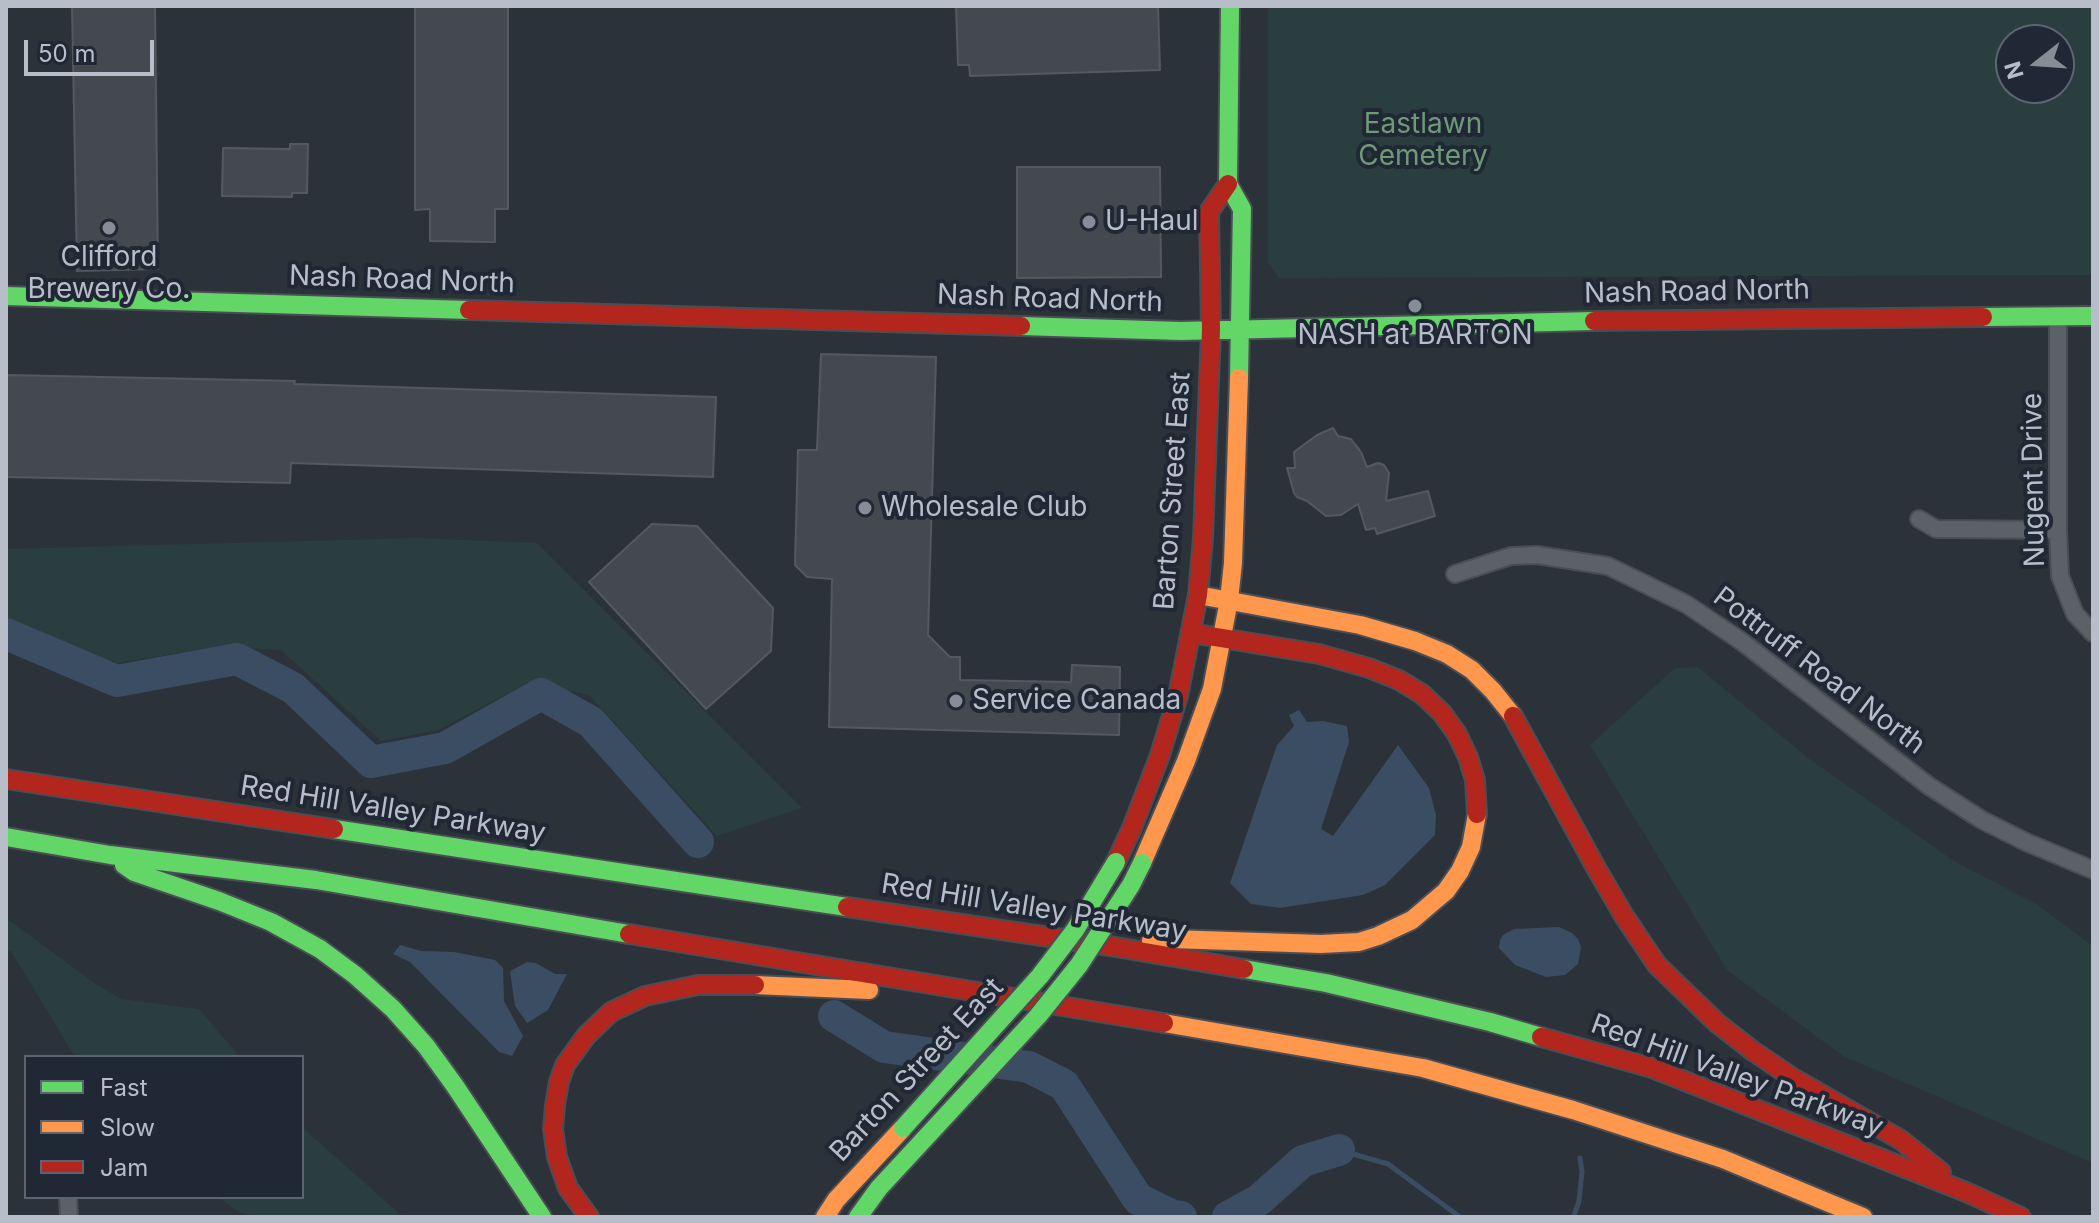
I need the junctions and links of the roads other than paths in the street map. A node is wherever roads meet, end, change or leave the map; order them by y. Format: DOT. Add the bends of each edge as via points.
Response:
graph roads {
  1 [pos="1230,6"];
  2 [pos="1228,184"];
  3 [pos="6,296"];
  4 [pos="2093,316"];
  5 [pos="2058,317"];
  6 [pos="1211,330"];
  7 [pos="1241,330"];
  8 [pos="1919,519"];
  9 [pos="2058,530"];
  10 [pos="1455,574"];
  11 [pos="1198,595"];
  12 [pos="1229,600"];
  13 [pos="1191,633"];
  14 [pos="2093,633"];
  15 [pos="1222,637"];
  16 [pos="6,779"];
  17 [pos="6,837"];
  18 [pos="110,855"];
  19 [pos="2093,870"];
  20 [pos="1110,946"];
  21 [pos="927,985"];
  22 [pos="1966,1192"];
  23 [pos="542,1217"];
  24 [pos="589,1217"];
  25 [pos="825,1217"];
  26 [pos="858,1217"];
  27 [pos="1863,1217"];
  28 [pos="2021,1217"];
  1 -- 2 [label="main road, Barton Street East"];
  2 -- 6 [label="main road, Barton Street East" via="1209,212"];
  2 -- 7 [label="main road, Barton Street East" via="1242,209"];
  3 -- 6 [label="main road, Nash Road North"];
  4 -- 5 [label="main road, Nash Road North"];
  5 -- 7 [label="main road, Nash Road North"];
  5 -- 9 [label="street, Nugent Drive"];
  6 -- 7 [label="main road, Nash Road North"];
  6 -- 11 [label="main road, Barton Street East"];
  7 -- 12 [label="main road, Barton Street East"];
  8 -- 9 [label="street" via="1936,529"];
  9 -- 14 [label="street, Nugent Drive" via="2060,576 2075,614"];
  10 -- 19 [label="street, Pottruff Road North" via="1511,556 1608,566 1686,604 1741,641 1929,786 1982,820"];
  11 -- 12 [label="main road"];
  11 -- 13 [label="main road, Barton Street East"];
  12 -- 15 [label="main road, Barton Street East"];
  12 -- 22 [label="main road" via="1360,625 1415,641 1472,670 1511,712 1595,866 1657,965 1753,1051 1901,1140"];
  13 -- 15 [label="main road"];
  13 -- 25 [label="main road, Barton Street East, bridge" via="1178,696 1132,828 1075,930"];
  15 -- 20 [label="main road" via="1331,657 1399,680 1422,694 1442,713 1468,757 1477,811 1471,847 1460,871 1430,906 1412,920 1359,942 1171,939"];
  15 -- 26 [label="main road, Barton Street East, bridge" via="1212,689 1186,761 1131,885 1038,1016"];
  16 -- 20 [label="main road, Red Hill Valley Parkway"];
  17 -- 18 [label="main road"];
  18 -- 21 [label="main road" via="316,880"];
  18 -- 23 [label="main road" via="134,872 271,922 355,975 426,1046"];
  20 -- 22 [label="main road, Red Hill Valley Parkway" via="1326,983 1652,1068"];
  21 -- 24 [label="main road" via="874,991 698,985 645,996 611,1012 565,1065 555,1105 557,1157 568,1188"];
  21 -- 27 [label="main road" via="1423,1068 1723,1159"];
  22 -- 28 [label="main road, Red Hill Valley Parkway"];
}
